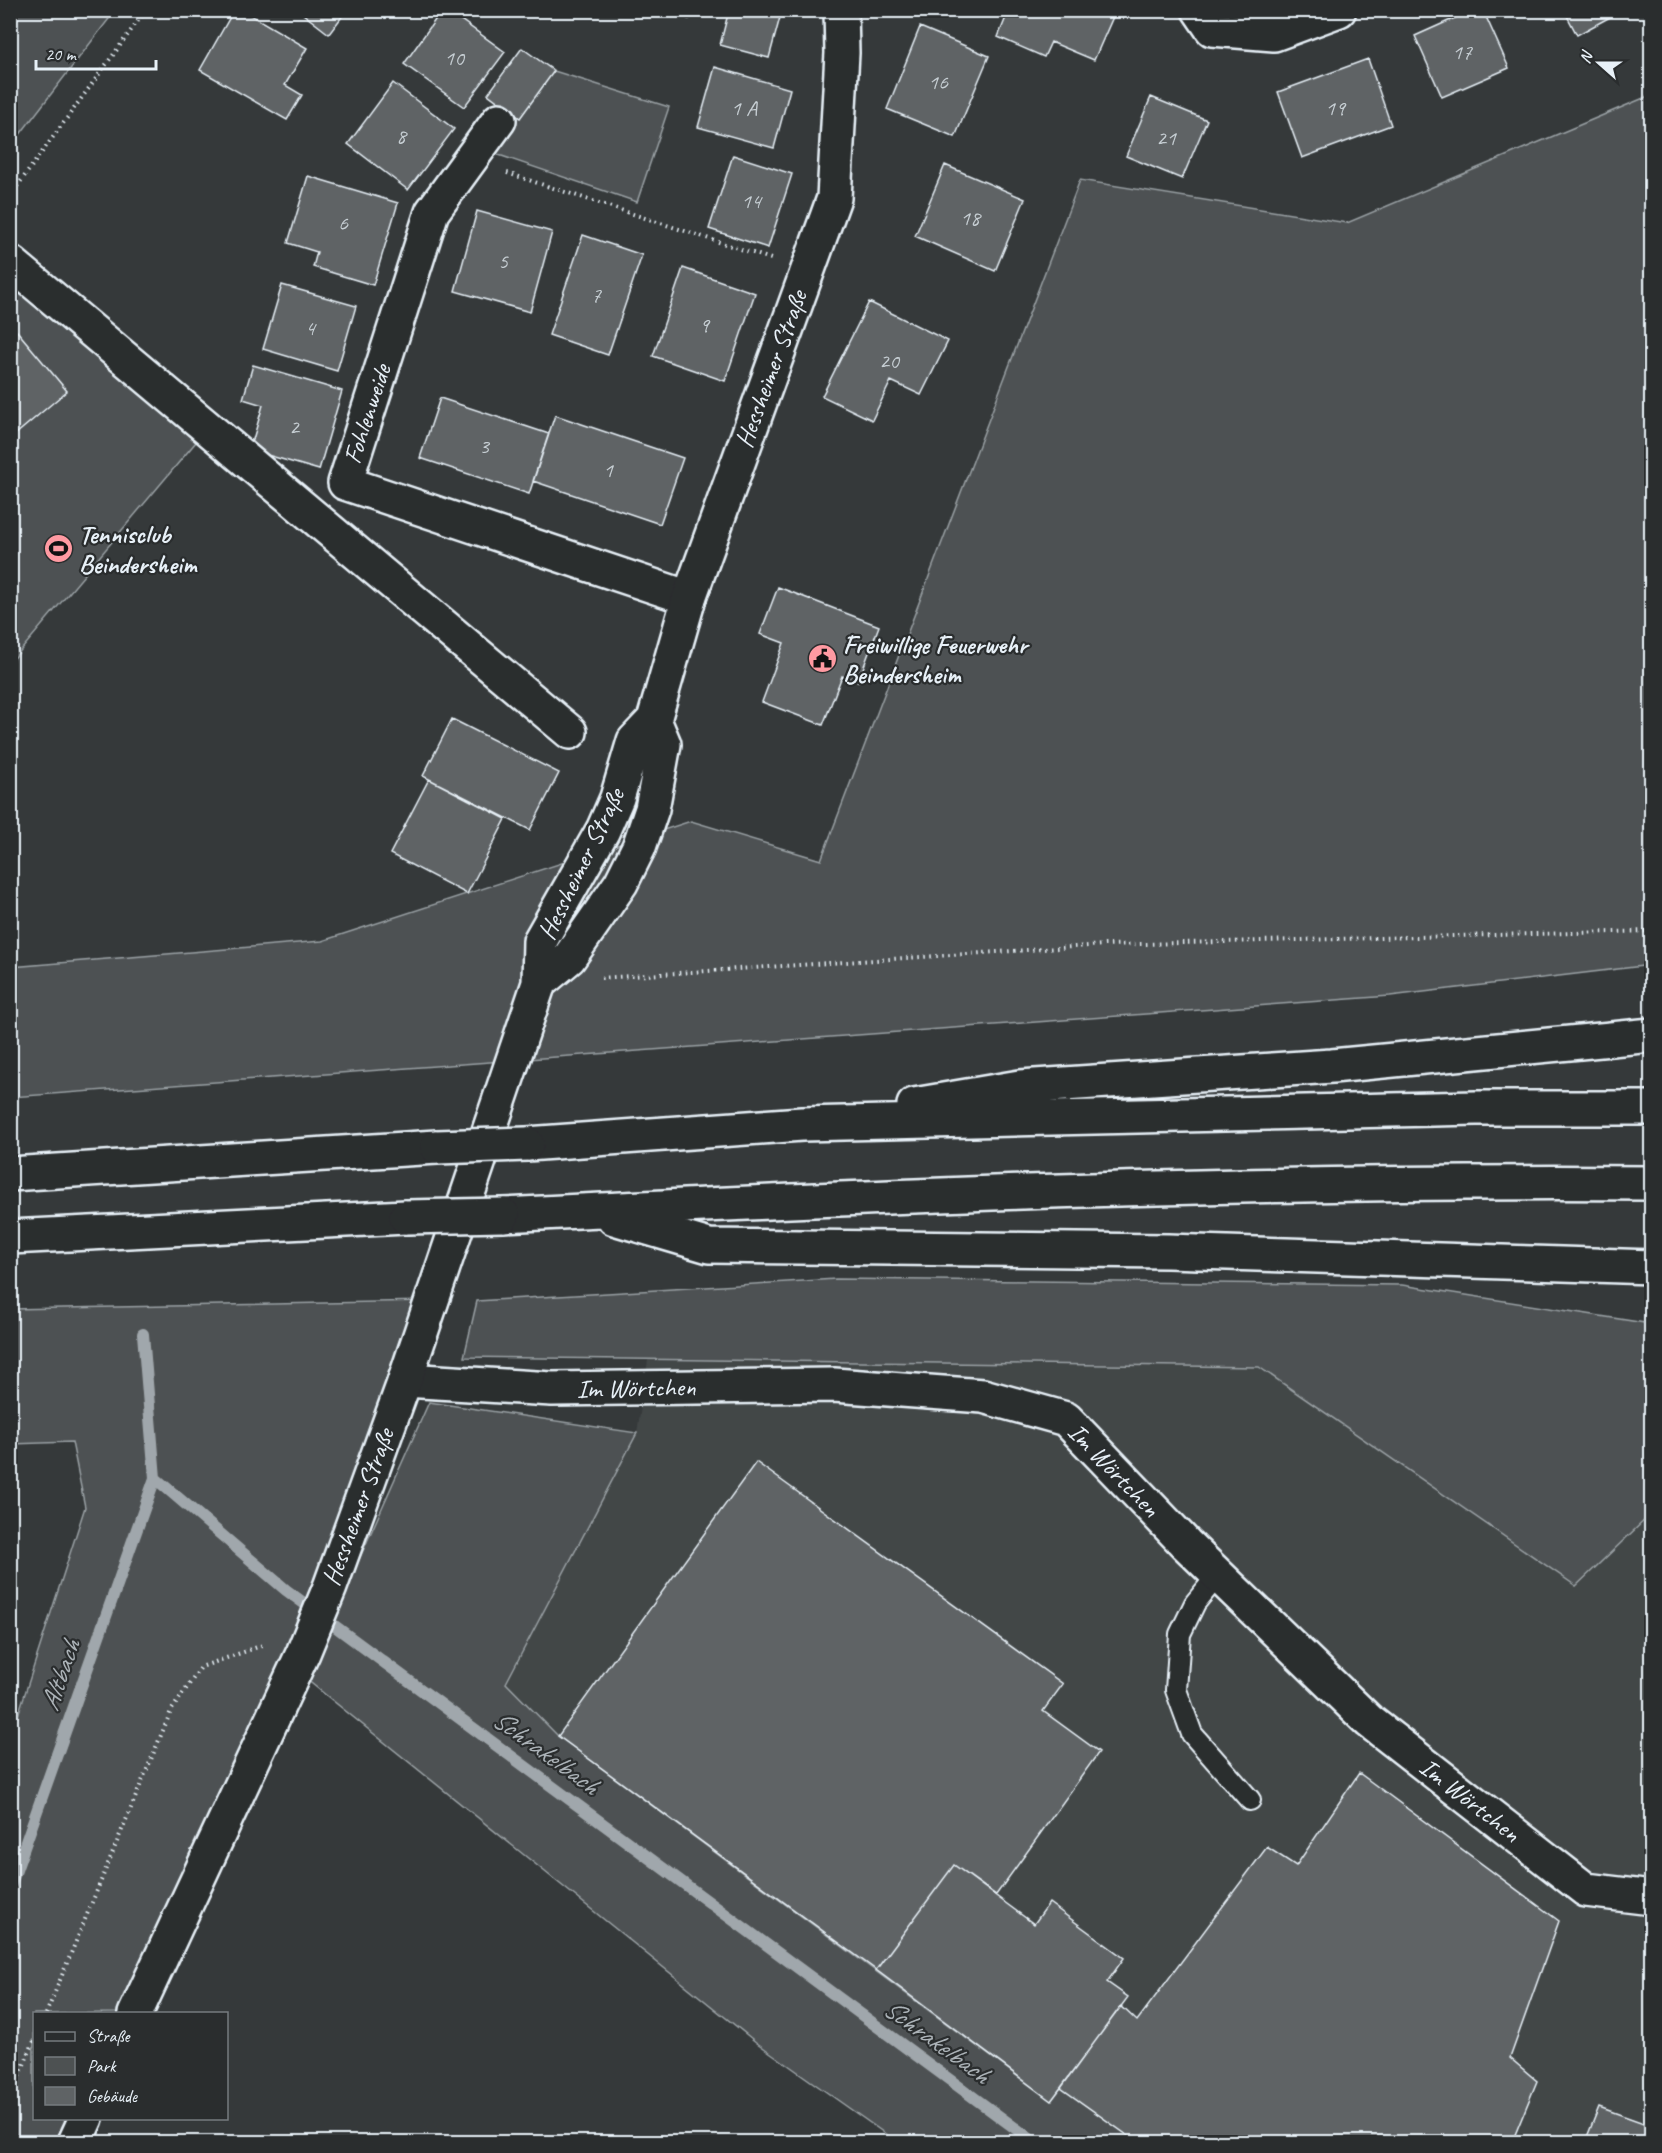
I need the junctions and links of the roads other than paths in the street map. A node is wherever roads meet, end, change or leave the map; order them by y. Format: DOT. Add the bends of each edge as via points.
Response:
graph roads {
  1 [pos="841,10"];
  2 [pos="1199,10"];
  3 [pos="1339,10"];
  4 [pos="499,120"];
  5 [pos="10,262"];
  6 [pos="375,493"];
  7 [pos="330,528"];
  8 [pos="688,598"];
  9 [pos="570,732"];
  10 [pos="1652,1035"];
  11 [pos="1652,1108"];
  12 [pos="802,1124"];
  13 [pos="10,1174"];
  14 [pos="1652,1183"];
  15 [pos="589,1210"];
  16 [pos="10,1237"];
  17 [pos="1643,1269"];
  18 [pos="405,1380"];
  19 [pos="1218,1575"];
  20 [pos="1250,1800"];
  21 [pos="1652,1898"];
  22 [pos="135,2012"];
  23 [pos="85,2120"];
  24 [pos="75,2142"];
  1 -- 8 [label="main road, Hessheimer Straße" via="834,198"];
  2 -- 3 [label="main road" via="1212,29 1274,33"];
  4 -- 6 [label="main road, Fohlenweide" via="432,212 345,483"];
  5 -- 7 [label="main road"];
  6 -- 7 [label="main road"];
  6 -- 8 [label="main road, Fohlenweide"];
  7 -- 9 [label="main road"];
  8 -- 18 [label="main road, Hessheimer Straße" via="654,720 664,744 652,809 639,847 621,883 569,958 539,982"];
  10 -- 12 [label="main road" via="1332,1066 1020,1087"];
  11 -- 12 [label="main road" via="1476,1108"];
  12 -- 13 [label="main road, bridge"];
  14 -- 15 [label="main road" via="1465,1182 880,1197"];
  15 -- 16 [label="main road, bridge"];
  15 -- 17 [label="main road" via="709,1246 1168,1251"];
  18 -- 19 [label="main road, Im Wörtchen" via="552,1389 834,1385 983,1396 1066,1419"];
  18 -- 22 [label="main road, Hessheimer Straße" via="311,1633"];
  19 -- 20 [label="lane" via="1195,1603 1180,1634 1176,1690 1192,1734"];
  19 -- 21 [label="main road, Im Wörtchen" via="1369,1721 1586,1890"];
  23 -- 24 [label="main road"];
}
